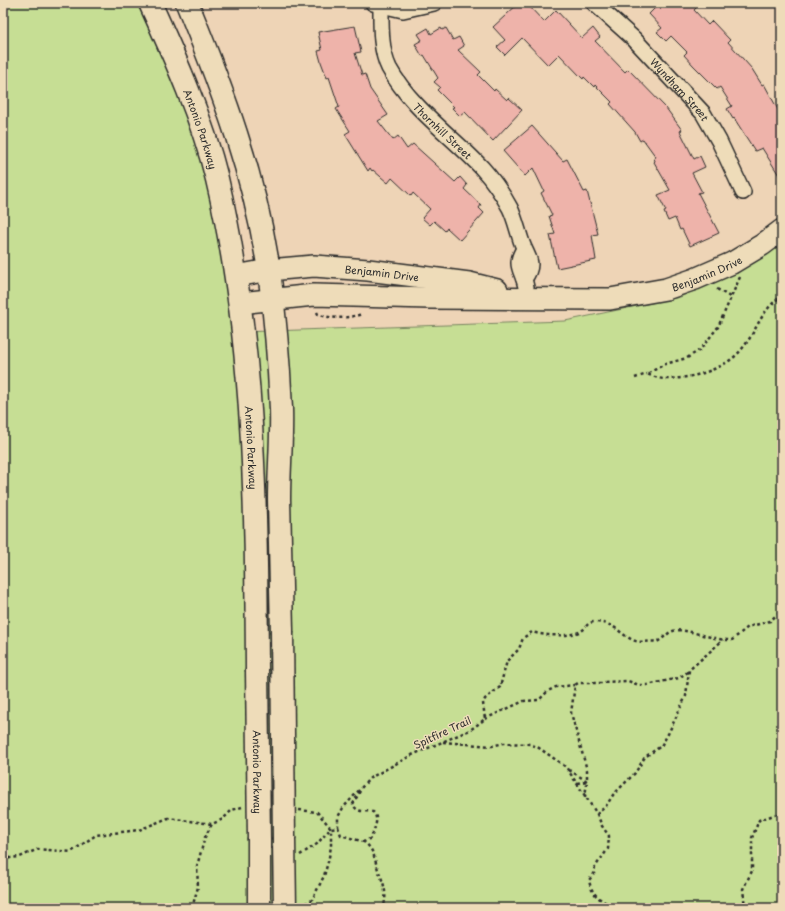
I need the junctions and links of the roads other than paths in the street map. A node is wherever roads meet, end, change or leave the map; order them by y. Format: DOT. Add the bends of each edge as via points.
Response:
graph roads {
  1 [pos="150,3"];
  2 [pos="187,3"];
  3 [pos="434,3"];
  4 [pos="594,3"];
  5 [pos="380,4"];
  6 [pos="743,192"];
  7 [pos="782,230"];
  8 [pos="268,270"];
  9 [pos="236,276"];
  10 [pos="526,288"];
  11 [pos="272,299"];
  12 [pos="240,303"];
  13 [pos="292,907"];
  14 [pos="259,908"];
  1 -- 9 [label="main road, Antonio Parkway" via="187,87 206,144 216,178"];
  2 -- 8 [label="main road" via="218,78 239,141 258,214"];
  3 -- 5 [label="street" via="403,10"];
  4 -- 6 [label="street, Wyndham Street" via="634,39 702,113 719,141"];
  5 -- 10 [label="street, Thornhill Street" via="381,34 389,66 405,90 436,126 483,169 510,208 524,249 519,257 519,270"];
  7 -- 10 [label="main road, Benjamin Drive" via="732,263 666,289 610,299"];
  8 -- 9 [label="main road, Benjamin Drive"];
  8 -- 10 [label="main road, Benjamin Drive" via="314,266"];
  8 -- 11 [label="main road"];
  9 -- 12 [label="main road, Antonio Parkway"];
  10 -- 11 [label="main road, Benjamin Drive" via="429,298 314,295"];
  11 -- 12 [label="main road, Benjamin Drive"];
  11 -- 13 [label="main road, bridge" via="281,410 279,499 284,861"];
  12 -- 14 [label="main road, Antonio Parkway, bridge" via="248,384 256,553"];
}
